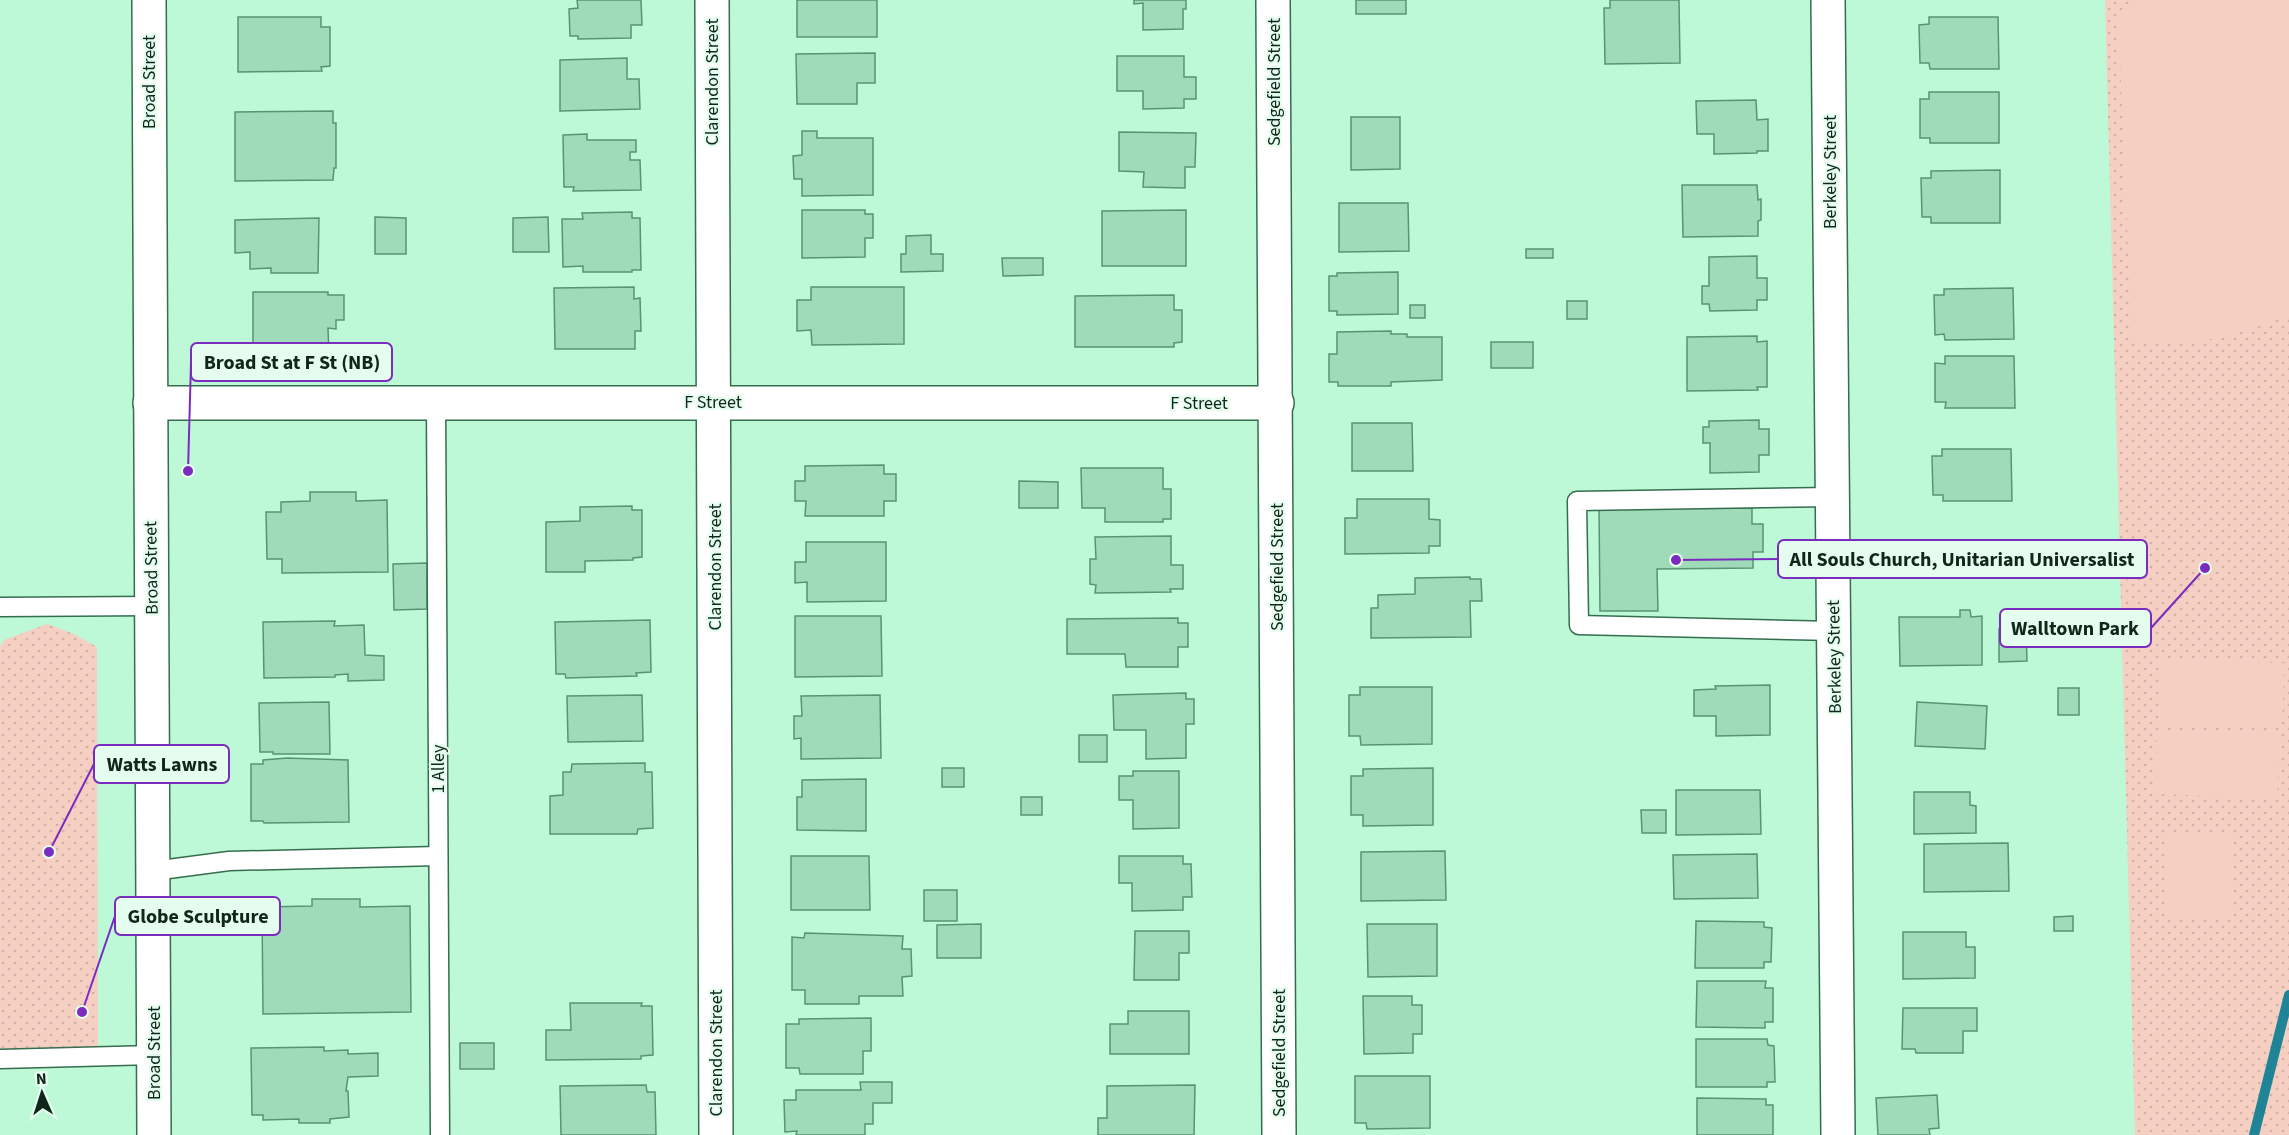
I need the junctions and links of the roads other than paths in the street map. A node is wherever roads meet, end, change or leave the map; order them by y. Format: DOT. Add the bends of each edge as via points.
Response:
graph roads {
  1 [pos="149,0"];
  2 [pos="712,0"];
  3 [pos="1273,0"];
  4 [pos="1828,0"];
  5 [pos="436,402"];
  6 [pos="714,402"];
  7 [pos="150,403"];
  8 [pos="1276,403"];
  9 [pos="1832,497"];
  10 [pos="152,606"];
  11 [pos="0,607"];
  12 [pos="1833,631"];
  13 [pos="438,856"];
  14 [pos="153,871"];
  15 [pos="154,1055"];
  16 [pos="0,1059"];
  17 [pos="154,1135"];
  18 [pos="440,1135"];
  19 [pos="716,1135"];
  20 [pos="1279,1135"];
  21 [pos="1838,1135"];
  1 -- 7 [label="street, Broad Street"];
  2 -- 6 [label="street, Clarendon Street"];
  3 -- 8 [label="street, Sedgefield Street"];
  4 -- 9 [label="street, Berkeley Street"];
  5 -- 6 [label="street, F Street"];
  5 -- 7 [label="street, F Street"];
  5 -- 13 [label="lane, 1 Alley"];
  6 -- 8 [label="street, F Street"];
  6 -- 19 [label="street, Clarendon Street"];
  7 -- 10 [label="street, Broad Street"];
  8 -- 20 [label="street, Sedgefield Street"];
  9 -- 12 [label="street, Berkeley Street"];
  9 -- 12 [label="lane" via="1577,501 1579,625"];
  10 -- 11 [label="lane"];
  10 -- 14 [label="street, Broad Street"];
  12 -- 21 [label="street, Berkeley Street"];
  13 -- 14 [label="lane" via="229,861"];
  13 -- 18 [label="lane, 1 Alley"];
  14 -- 15 [label="street, Broad Street"];
  15 -- 16 [label="lane"];
  15 -- 17 [label="street, Broad Street"];
}
